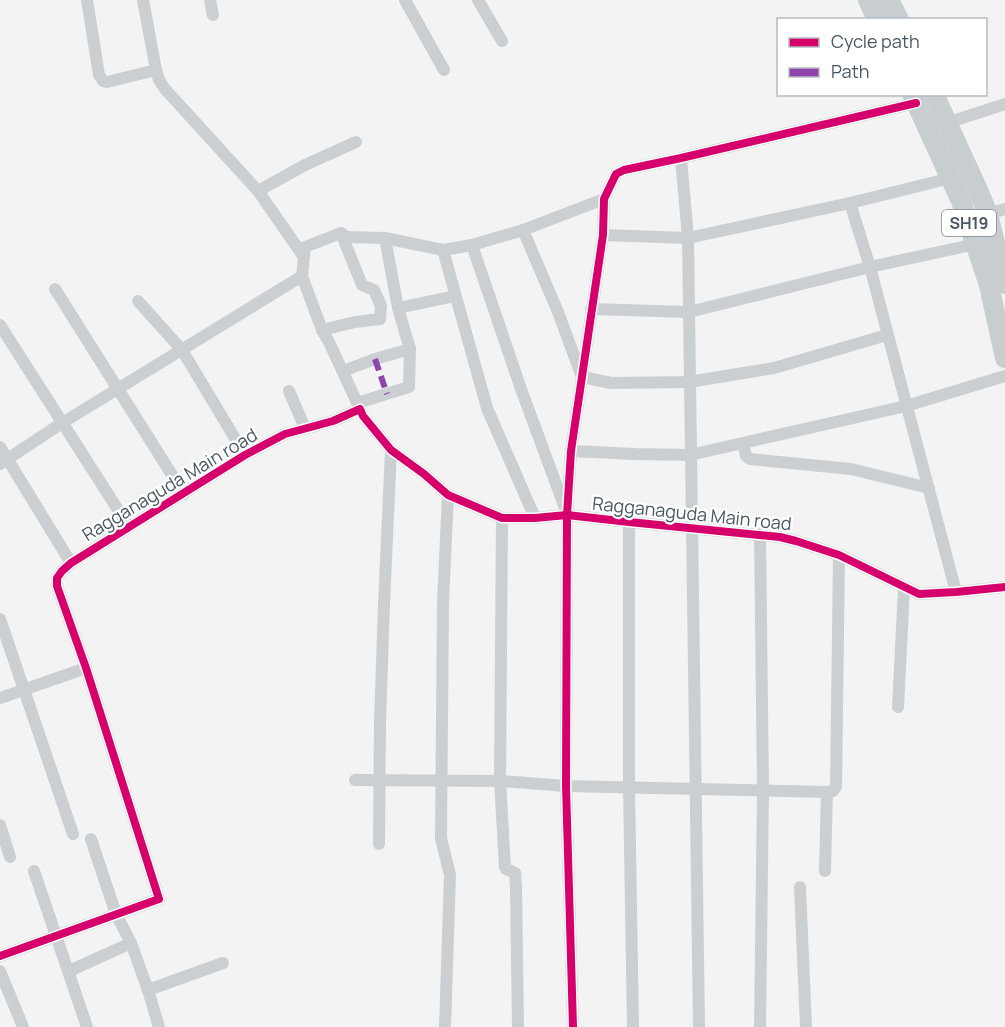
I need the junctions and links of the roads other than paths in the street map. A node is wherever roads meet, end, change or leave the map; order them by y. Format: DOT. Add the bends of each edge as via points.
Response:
graph roads {
  1 [pos="87,0"];
  2 [pos="143,0"];
  3 [pos="210,0"];
  4 [pos="405,0"];
  5 [pos="478,0"];
  6 [pos="868,0"];
  7 [pos="889,0"];
  8 [pos="213,15"];
  9 [pos="876,18"];
  10 [pos="898,18"];
  11 [pos="502,42"];
  12 [pos="156,70"];
  13 [pos="444,70"];
  14 [pos="921,97"];
  15 [pos="1005,104"];
  16 [pos="947,123"];
  17 [pos="356,142"];
  18 [pos="681,158"];
  19 [pos="951,178"];
  20 [pos="258,191"];
  21 [pos="604,199"];
  22 [pos="850,203"];
  23 [pos="997,212"];
  24 [pos="523,230"];
  25 [pos="341,233"];
  26 [pos="603,235"];
  27 [pos="385,238"];
  28 [pos="687,238"];
  29 [pos="976,244"];
  30 [pos="472,245"];
  31 [pos="443,250"];
  32 [pos="304,257"];
  33 [pos="1002,263"];
  34 [pos="870,267"];
  35 [pos="302,276"];
  36 [pos="1005,284"];
  37 [pos="55,289"];
  38 [pos="455,296"];
  39 [pos="138,301"];
  40 [pos="398,308"];
  41 [pos="591,309"];
  42 [pos="688,312"];
  43 [pos="0,326"];
  44 [pos="322,330"];
  45 [pos="887,336"];
  46 [pos="410,349"];
  47 [pos="182,350"];
  48 [pos="1005,358"];
  49 [pos="343,371"];
  50 [pos="1005,376"];
  51 [pos="582,377"];
  52 [pos="689,382"];
  53 [pos="119,389"];
  54 [pos="289,391"];
  55 [pos="358,406"];
  56 [pos="906,406"];
  57 [pos="62,423"];
  58 [pos="305,428"];
  59 [pos="743,443"];
  60 [pos="0,447"];
  61 [pos="391,450"];
  62 [pos="571,451"];
  63 [pos="245,455"];
  64 [pos="690,455"];
  65 [pos="4,461"];
  66 [pos="929,488"];
  67 [pos="183,494"];
  68 [pos="447,495"];
  69 [pos="567,515"];
  70 [pos="502,518"];
  71 [pos="535,518"];
  72 [pos="628,522"];
  73 [pos="129,527"];
  74 [pos="692,529"];
  75 [pos="760,534"];
  76 [pos="839,555"];
  77 [pos="71,563"];
  78 [pos="1005,587"];
  79 [pos="904,588"];
  80 [pos="956,592"];
  81 [pos="0,619"];
  82 [pos="86,668"];
  83 [pos="24,689"];
  84 [pos="0,698"];
  85 [pos="898,707"];
  86 [pos="355,780"];
  87 [pos="380,780"];
  88 [pos="441,780"];
  89 [pos="500,781"];
  90 [pos="566,786"];
  91 [pos="629,787"];
  92 [pos="695,788"];
  93 [pos="763,790"];
  94 [pos="827,792"];
  95 [pos="0,825"];
  96 [pos="73,834"];
  97 [pos="91,840"];
  98 [pos="379,844"];
  99 [pos="10,856"];
  100 [pos="34,871"];
  101 [pos="825,871"];
  102 [pos="800,887"];
  103 [pos="117,914"];
  104 [pos="56,936"];
  105 [pos="131,943"];
  106 [pos="0,956"];
  107 [pos="223,963"];
  108 [pos="0,970"];
  109 [pos="69,972"];
  110 [pos="148,990"];
  111 [pos="23,1027"];
  112 [pos="87,1027"];
  113 [pos="159,1027"];
  114 [pos="445,1027"];
  115 [pos="518,1027"];
  116 [pos="573,1027"];
  117 [pos="633,1027"];
  118 [pos="699,1027"];
  119 [pos="760,1027"];
  120 [pos="806,1027"];
  1 -- 12 [label="street" via="101,79 107,82"];
  2 -- 12 [label="street"];
  3 -- 8 [label="street"];
  4 -- 13 [label="street"];
  5 -- 11 [label="street"];
  6 -- 9 [label="main road"];
  7 -- 10 [label="main road"];
  12 -- 20 [label="street" via="165,89"];
  14 -- 16 [label="main road, SH19"];
  14 -- 18 [label="street"];
  14 -- 19 [label="main road, SH19"];
  15 -- 16 [label="street"];
  16 -- 23 [label="main road, SH19"];
  17 -- 20 [label="street"];
  18 -- 21 [label="street" via="616,174"];
  18 -- 28 [label="street"];
  19 -- 22 [label="street"];
  19 -- 29 [label="main road, SH19"];
  20 -- 32 [label="street"];
  21 -- 24 [label="street"];
  21 -- 26 [label="street"];
  22 -- 28 [label="street"];
  22 -- 34 [label="street"];
  23 -- 33 [label="main road, SH19"];
  24 -- 30 [label="street"];
  24 -- 51 [label="street"];
  25 -- 27 [label="street" via="347,237"];
  25 -- 32 [label="street" via="305,247"];
  25 -- 44 [label="street" via="362,285 374,290 381,306 380,320"];
  26 -- 28 [label="street"];
  26 -- 41 [label="street"];
  27 -- 31 [label="street"];
  27 -- 40 [label="street"];
  28 -- 42 [label="street"];
  29 -- 34 [label="street"];
  29 -- 48 [label="main road, SH19"];
  30 -- 31 [label="street"];
  30 -- 69 [label="street"];
  31 -- 38 [label="street"];
  32 -- 35 [label="street"];
  33 -- 36 [label="main road, SH19"];
  34 -- 42 [label="street"];
  34 -- 45 [label="street"];
  35 -- 44 [label="street"];
  35 -- 47 [label="street"];
  37 -- 53 [label="street"];
  38 -- 40 [label="street"];
  38 -- 71 [label="street" via="487,408"];
  39 -- 47 [label="street"];
  40 -- 46 [label="street"];
  41 -- 42 [label="street"];
  41 -- 51 [label="street"];
  42 -- 52 [label="street"];
  43 -- 57 [label="street"];
  44 -- 49 [label="street"];
  45 -- 52 [label="street" via="774,368"];
  45 -- 56 [label="street"];
  46 -- 49 [label="street"];
  46 -- 55 [label="street" via="409,387"];
  47 -- 53 [label="street"];
  47 -- 63 [label="street"];
  49 -- 55 [label="street"];
  50 -- 56 [label="street"];
  51 -- 52 [label="street" via="611,383"];
  51 -- 62 [label="street"];
  52 -- 64 [label="street"];
  53 -- 57 [label="street"];
  53 -- 67 [label="street"];
  54 -- 58 [label="street"];
  55 -- 58 [label="street, Ragganaguda Main road" via="333,421"];
  55 -- 61 [label="street, Ragganaguda Main road"];
  56 -- 59 [label="street"];
  56 -- 66 [label="street"];
  57 -- 65 [label="street"];
  57 -- 73 [label="street"];
  58 -- 63 [label="street, Ragganaguda Main road"];
  59 -- 64 [label="street"];
  59 -- 66 [label="street" via="750,459 851,469"];
  60 -- 65 [label="street"];
  61 -- 68 [label="street, Ragganaguda Main road"];
  61 -- 87 [label="street"];
  62 -- 64 [label="street"];
  62 -- 69 [label="street"];
  63 -- 67 [label="street, Ragganaguda Main road"];
  64 -- 74 [label="street"];
  65 -- 77 [label="street"];
  66 -- 80 [label="street"];
  67 -- 73 [label="street, Ragganaguda Main road"];
  68 -- 70 [label="street, Ragganaguda Main road"];
  68 -- 88 [label="street"];
  69 -- 71 [label="street, Ragganaguda Main road"];
  69 -- 72 [label="street, Ragganaguda Main road"];
  69 -- 90 [label="street"];
  70 -- 71 [label="street, Ragganaguda Main road"];
  70 -- 89 [label="street"];
  72 -- 74 [label="street, Ragganaguda Main road"];
  72 -- 91 [label="street"];
  73 -- 77 [label="street, Ragganaguda Main road"];
  74 -- 75 [label="street, Ragganaguda Main road"];
  74 -- 92 [label="street"];
  75 -- 76 [label="street, Ragganaguda Main road"];
  75 -- 93 [label="street"];
  76 -- 79 [label="street, Ragganaguda Main road"];
  76 -- 94 [label="street" via="836,787"];
  77 -- 82 [label="street, Ragganaguda Main road" via="57,578 57,586"];
  78 -- 80 [label="street, Ragganaguda Main road"];
  79 -- 80 [label="street, Ragganaguda Main road" via="919,594"];
  79 -- 85 [label="street"];
  81 -- 83 [label="street"];
  82 -- 83 [label="street"];
  82 -- 103 [label="street" via="159,899"];
  83 -- 84 [label="street"];
  83 -- 96 [label="street"];
  86 -- 87 [label="street"];
  87 -- 88 [label="street"];
  87 -- 98 [label="street"];
  88 -- 89 [label="street"];
  88 -- 114 [label="street" via="441,845 450,875"];
  89 -- 90 [label="street"];
  89 -- 115 [label="street" via="505,867 515,873 516,881"];
  90 -- 91 [label="street"];
  90 -- 116 [label="street"];
  91 -- 92 [label="street"];
  91 -- 117 [label="street"];
  92 -- 93 [label="street"];
  92 -- 118 [label="street"];
  93 -- 94 [label="street"];
  93 -- 119 [label="street"];
  94 -- 101 [label="street"];
  95 -- 99 [label="street"];
  97 -- 103 [label="street"];
  100 -- 104 [label="street"];
  102 -- 120 [label="street"];
  103 -- 104 [label="street"];
  103 -- 105 [label="street"];
  104 -- 106 [label="street"];
  104 -- 109 [label="street"];
  105 -- 109 [label="street"];
  105 -- 110 [label="street"];
  107 -- 110 [label="street"];
  108 -- 111 [label="street"];
  109 -- 112 [label="street"];
  110 -- 113 [label="street"];
}
